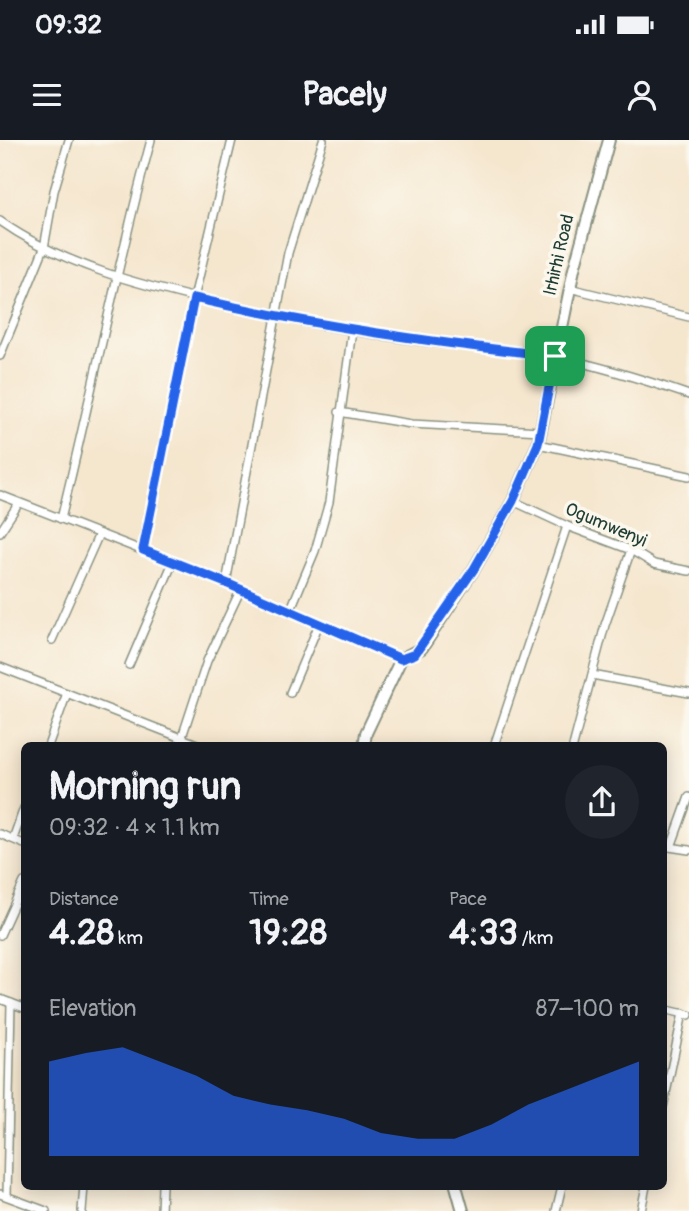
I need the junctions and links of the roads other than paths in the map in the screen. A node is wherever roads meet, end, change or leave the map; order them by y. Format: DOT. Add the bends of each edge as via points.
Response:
graph roads {
  1 [pos="69,140"];
  2 [pos="151,140"];
  3 [pos="232,140"];
  4 [pos="323,140"];
  5 [pos="609,140"];
  6 [pos="0,221"];
  7 [pos="44,248"];
  8 [pos="116,278"];
  9 [pos="569,288"];
  10 [pos="194,298"];
  11 [pos="275,317"];
  12 [pos="689,317"];
  13 [pos="352,330"];
  14 [pos="0,356"];
  15 [pos="555,356"];
  16 [pos="689,395"];
  17 [pos="339,412"];
  18 [pos="541,431"];
  19 [pos="538,444"];
  20 [pos="689,476"];
  21 [pos="0,495"];
  22 [pos="513,501"];
  23 [pos="19,503"];
  24 [pos="61,519"];
  25 [pos="567,526"];
  26 [pos="0,532"];
  27 [pos="99,534"];
  28 [pos="143,550"];
  29 [pos="631,550"];
  30 [pos="173,562"];
  31 [pos="689,571"];
  32 [pos="226,583"];
  33 [pos="241,589"];
  34 [pos="290,611"];
  35 [pos="319,624"];
  36 [pos="52,640"];
  37 [pos="401,659"];
  38 [pos="128,664"];
  39 [pos="0,667"];
  40 [pos="592,675"];
  41 [pos="67,693"];
  42 [pos="290,693"];
  43 [pos="689,693"];
  44 [pos="182,737"];
  45 [pos="49,742"];
  46 [pos="193,742"];
  47 [pos="365,742"];
  48 [pos="495,742"];
  49 [pos="574,742"];
  50 [pos="689,797"];
  51 [pos="21,816"];
  52 [pos="0,834"];
  53 [pos="13,839"];
  54 [pos="21,843"];
  55 [pos="667,846"];
  56 [pos="689,850"];
  57 [pos="21,889"];
  58 [pos="0,935"];
  59 [pos="0,999"];
  60 [pos="11,1003"];
  61 [pos="21,1007"];
  62 [pos="667,1010"];
  63 [pos="686,1014"];
  64 [pos="667,1091"];
  65 [pos="84,1190"];
  66 [pos="162,1190"];
  67 [pos="457,1190"];
  68 [pos="561,1190"];
  69 [pos="645,1190"];
  70 [pos="4,1195"];
  71 [pos="46,1211"];
  72 [pos="82,1211"];
  73 [pos="161,1211"];
  74 [pos="463,1211"];
  75 [pos="556,1211"];
  76 [pos="641,1211"];
  1 -- 7 [label="street"];
  2 -- 8 [label="street"];
  3 -- 10 [label="street"];
  4 -- 11 [label="street" via="288,253"];
  5 -- 9 [label="street, Irhirhi Road"];
  6 -- 7 [label="street"];
  7 -- 8 [label="street"];
  7 -- 14 [label="street"];
  8 -- 10 [label="street"];
  8 -- 24 [label="street"];
  9 -- 12 [label="street"];
  9 -- 15 [label="street, Irhirhi Road"];
  10 -- 11 [label="street"];
  10 -- 28 [label="street"];
  11 -- 13 [label="street"];
  11 -- 32 [label="street"];
  13 -- 15 [label="street"];
  13 -- 17 [label="street"];
  15 -- 16 [label="street"];
  15 -- 18 [label="street, Irhirhi Road"];
  17 -- 18 [label="street" via="411,424"];
  17 -- 34 [label="street" via="329,502"];
  18 -- 19 [label="street, Irhirhi Road"];
  19 -- 20 [label="street"];
  19 -- 22 [label="street, Irhirhi Road"];
  21 -- 23 [label="street"];
  22 -- 25 [label="street, Ogumwenyi"];
  22 -- 37 [label="street, Irhirhi Road" via="422,648"];
  23 -- 24 [label="street"];
  23 -- 26 [label="street"];
  24 -- 27 [label="street"];
  25 -- 29 [label="street, Ogumwenyi"];
  25 -- 48 [label="street"];
  27 -- 28 [label="street"];
  27 -- 36 [label="street"];
  28 -- 30 [label="street"];
  29 -- 31 [label="street, Ogumwenyi" via="654,564"];
  29 -- 40 [label="street"];
  30 -- 32 [label="street"];
  30 -- 38 [label="street"];
  32 -- 33 [label="street"];
  33 -- 34 [label="street"];
  33 -- 44 [label="street" via="207,661"];
  34 -- 35 [label="street"];
  35 -- 37 [label="street"];
  35 -- 42 [label="street"];
  37 -- 47 [label="street, Irhirhi Road"];
  39 -- 41 [label="street"];
  40 -- 43 [label="street"];
  40 -- 49 [label="street"];
  41 -- 44 [label="street"];
  41 -- 45 [label="street"];
  44 -- 46 [label="street"];
  50 -- 55 [label="street"];
  51 -- 53 [label="street"];
  52 -- 53 [label="street"];
  53 -- 54 [label="street"];
  55 -- 56 [label="street"];
  57 -- 58 [label="street"];
  59 -- 60 [label="street"];
  60 -- 61 [label="street"];
  60 -- 70 [label="street"];
  62 -- 63 [label="street"];
  63 -- 64 [label="street"];
  65 -- 72 [label="street"];
  66 -- 73 [label="street"];
  67 -- 74 [label="street"];
  68 -- 75 [label="street"];
  69 -- 76 [label="street"];
  70 -- 71 [label="street"];
}
